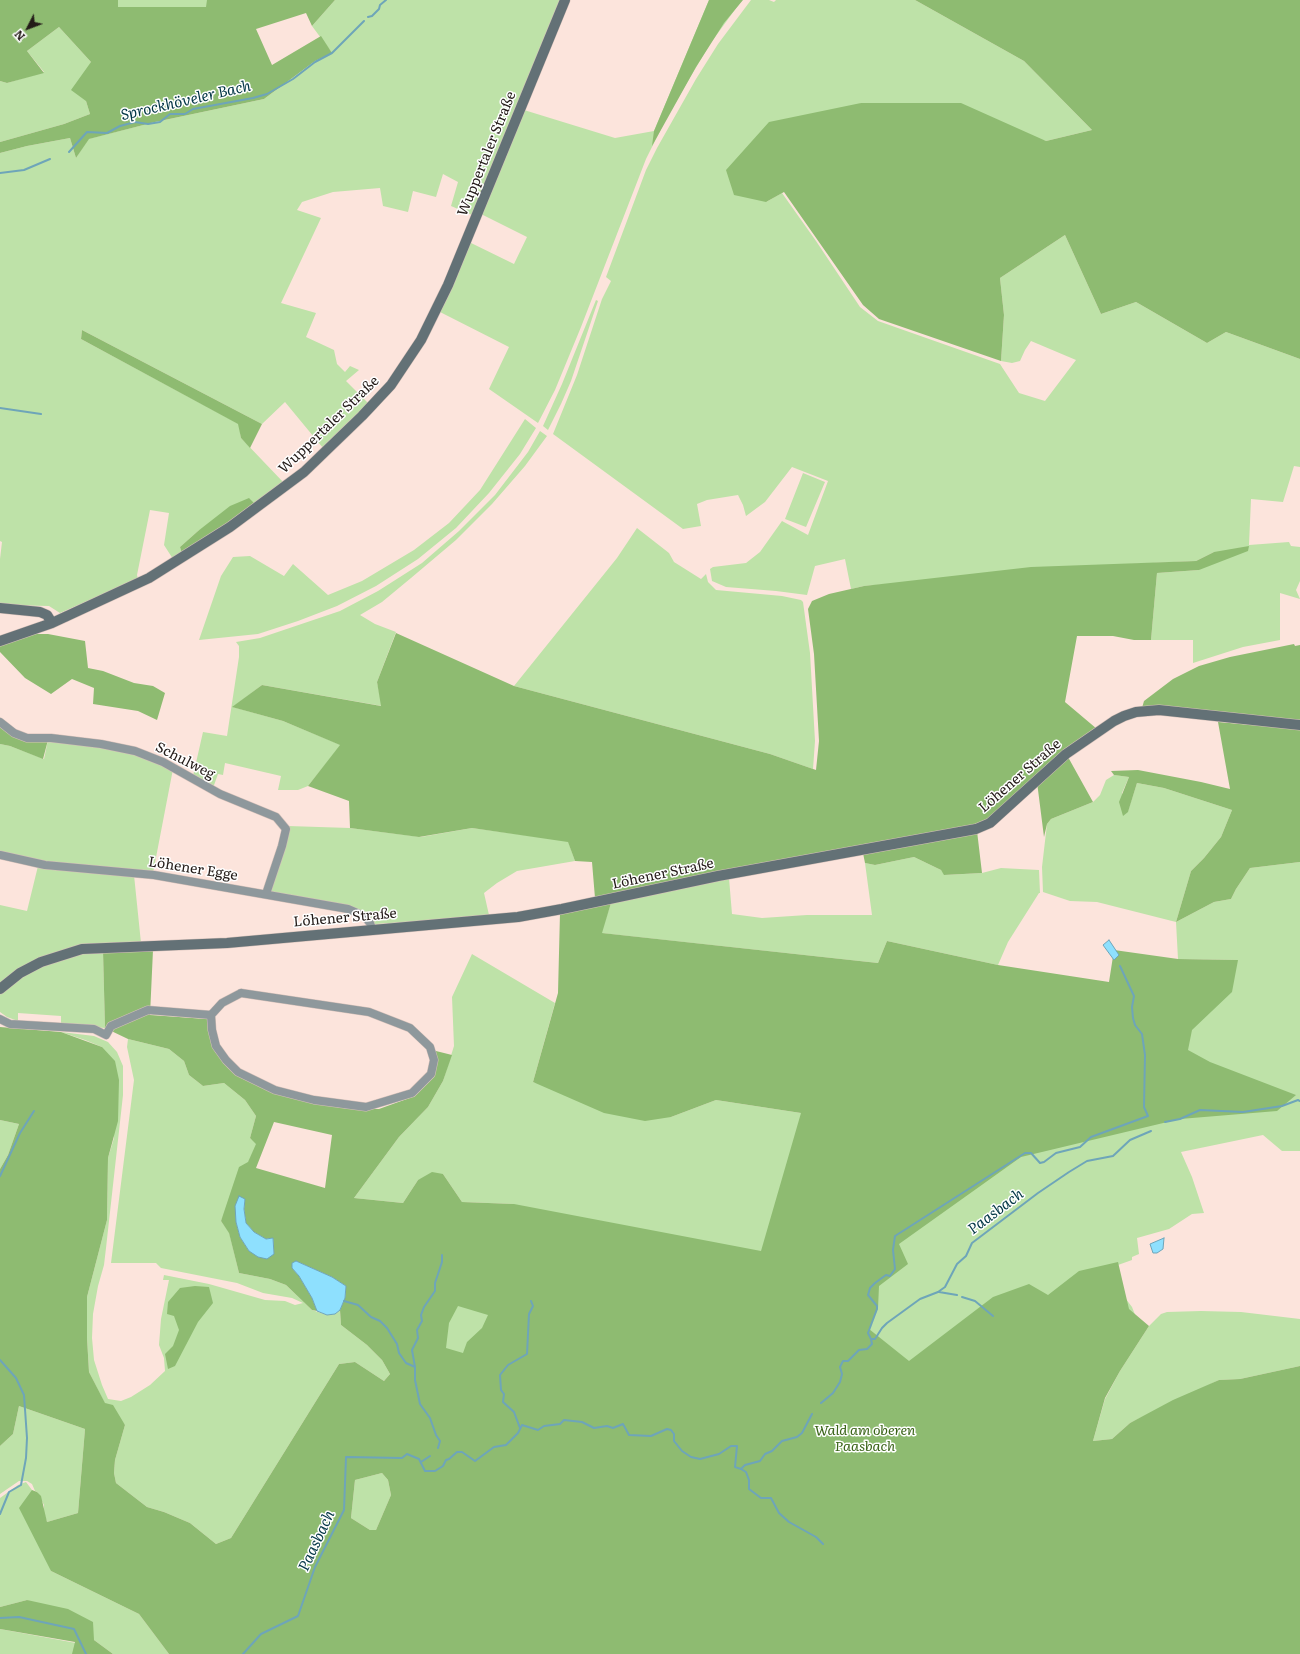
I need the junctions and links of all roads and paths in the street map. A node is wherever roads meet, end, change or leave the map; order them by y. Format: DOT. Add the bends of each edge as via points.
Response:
graph roads {
  1 [pos="565,0"];
  2 [pos="0,608"];
  3 [pos="52,623"];
  4 [pos="0,641"];
  5 [pos="0,722"];
  6 [pos="1300,726"];
  7 [pos="0,855"];
  8 [pos="266,894"];
  9 [pos="372,929"];
  10 [pos="0,988"];
  11 [pos="211,1015"];
  12 [pos="0,1019"];
  1 -- 3 [label="street, Wuppertaler Straße" via="448,284 421,340 391,385 304,472 258,508 149,578"];
  2 -- 3 [label="street" via="40,612 47,615"];
  3 -- 4 [label="street, Wuppertaler Straße"];
  5 -- 8 [label="street, Schulweg" via="14,733 27,738 101,744 135,752 163,762 220,794 276,817 286,829"];
  6 -- 9 [label="street, Löhener Straße" via="1159,710 1136,712 1119,718 1066,754 990,823 976,829 718,876 518,917"];
  7 -- 8 [label="street, Löhener Egge" via="45,865 154,875"];
  8 -- 9 [label="street, Löhener Egge" via="348,909 364,916"];
  9 -- 10 [label="street, Löhener Straße" via="227,942 82,949 41,962"];
  11 -- 11 [label="street" via="216,1046 226,1060 238,1072 275,1090 314,1100 366,1107 412,1093 431,1074 434,1060 430,1047 410,1028 369,1012 241,993 222,1003"];
  11 -- 12 [label="street" via="148,1010 111,1026 106,1035 94,1029 10,1024"];
}
